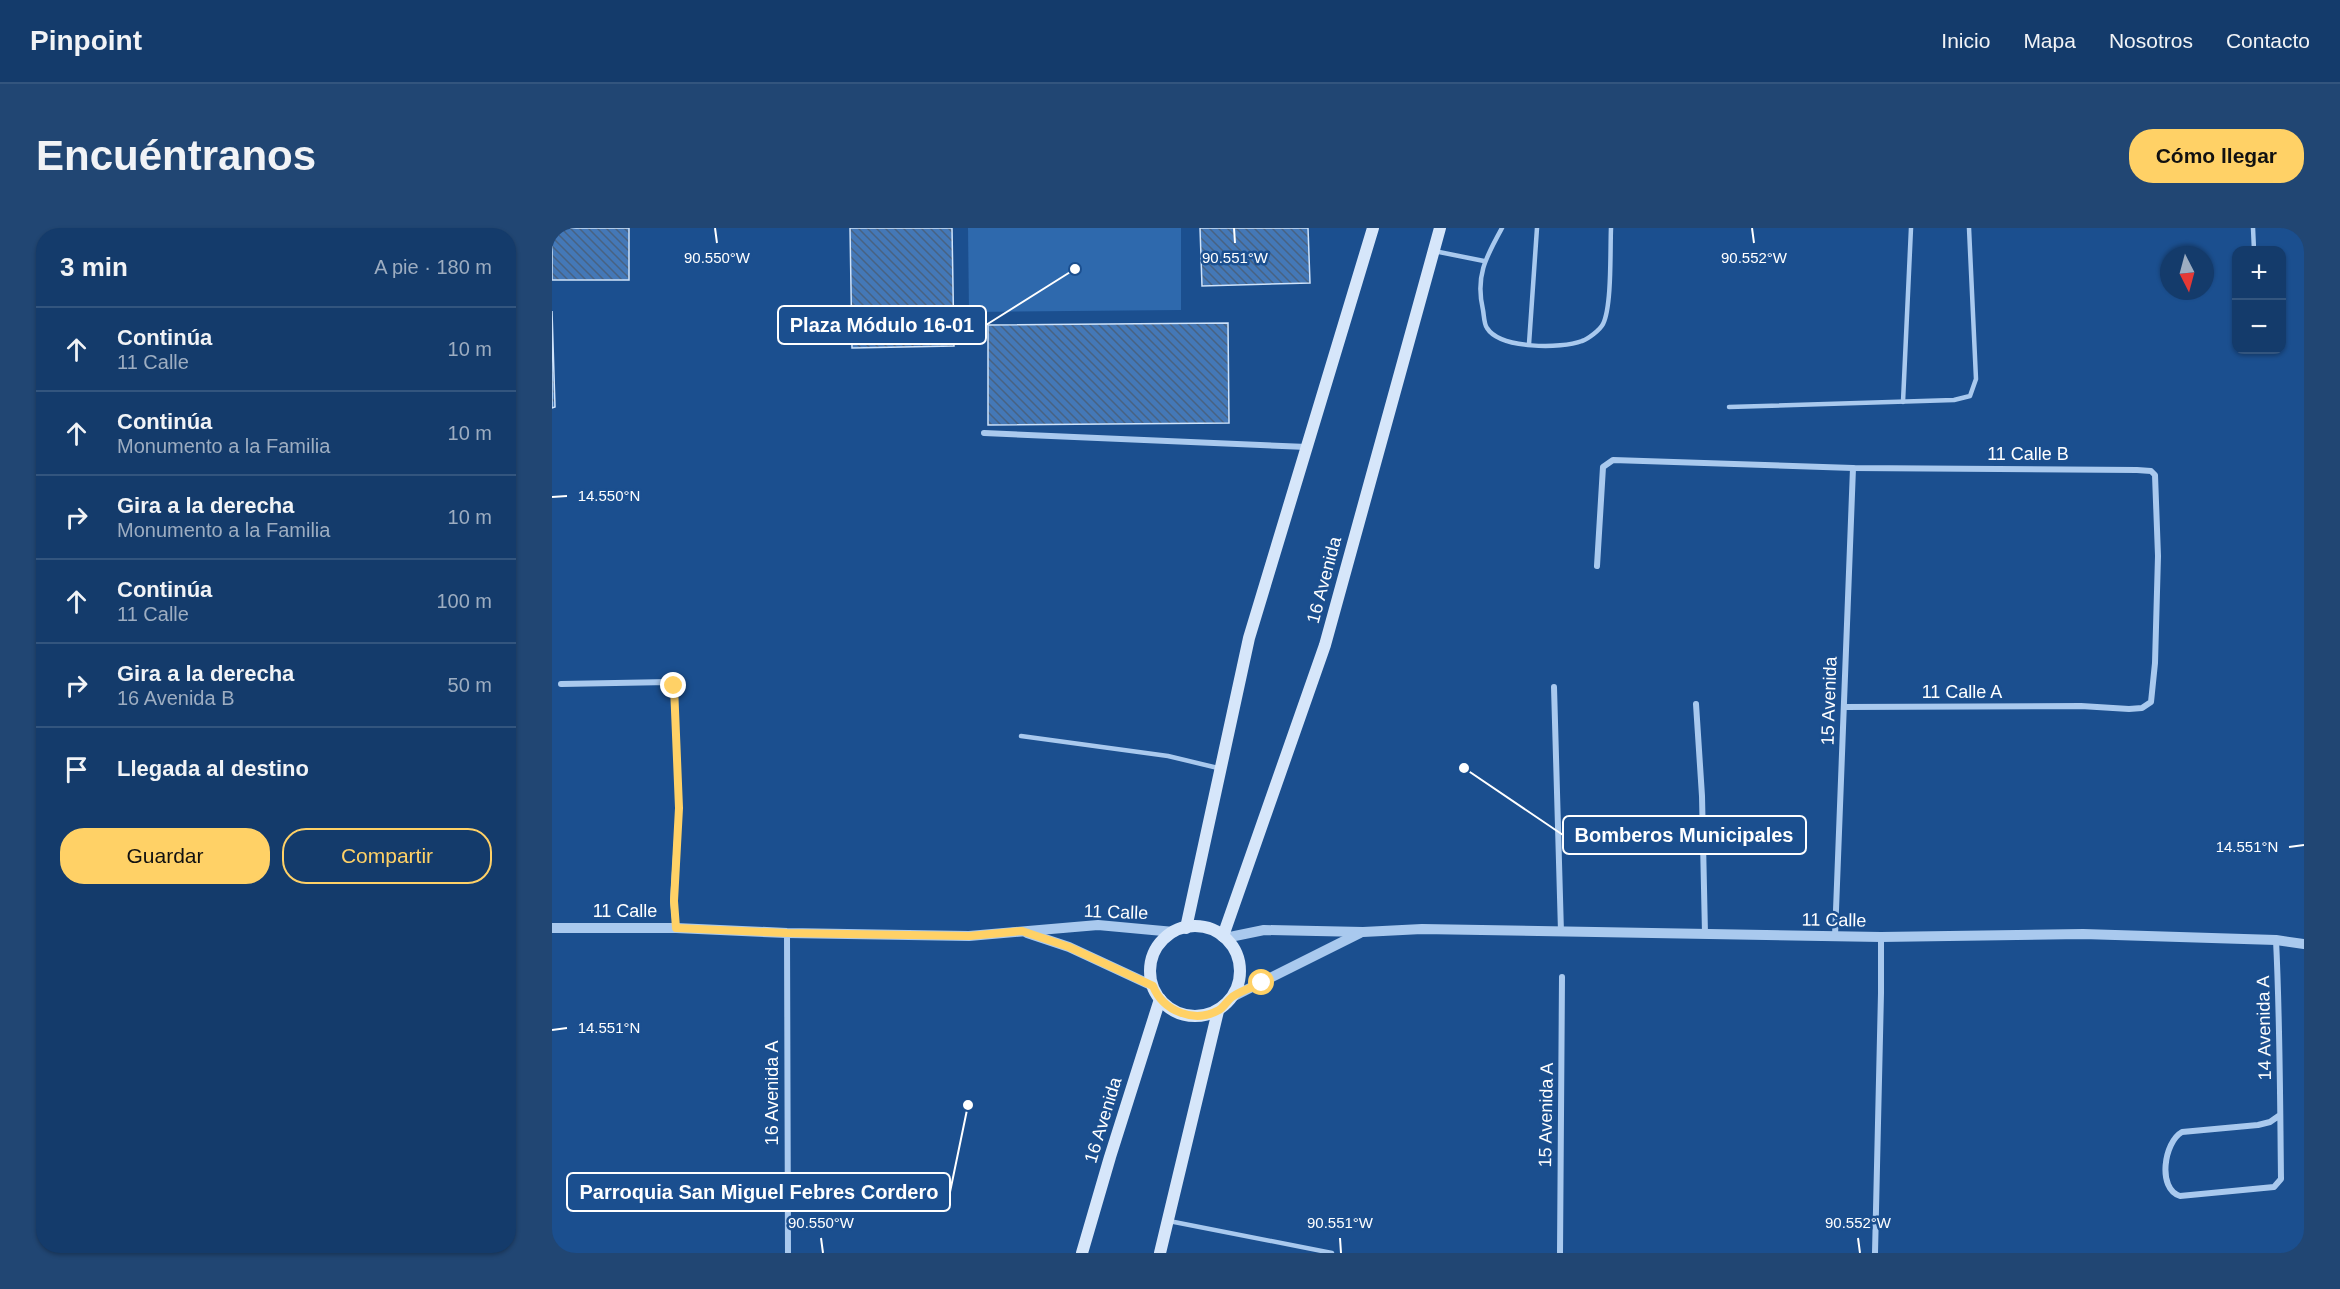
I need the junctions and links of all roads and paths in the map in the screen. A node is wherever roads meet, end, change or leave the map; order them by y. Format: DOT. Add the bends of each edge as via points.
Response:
graph roads {
  1 [pos="1373,228"];
  2 [pos="1440,228"];
  3 [pos="1502,228"];
  4 [pos="1537,228"];
  5 [pos="1611,228"];
  6 [pos="1911,228"];
  7 [pos="1969,228"];
  8 [pos="2253,228"];
  9 [pos="2254,246"];
  10 [pos="1433,251"];
  11 [pos="1484,261"];
  12 [pos="1529,344"];
  13 [pos="1903,402"];
  14 [pos="1729,407"];
  15 [pos="984,433"];
  16 [pos="1307,447"];
  17 [pos="1853,468"];
  18 [pos="1597,566"];
  19 [pos="561,684"];
  20 [pos="1554,687"];
  21 [pos="1696,704"];
  22 [pos="2081,706"];
  23 [pos="1844,707"];
  24 [pos="1021,736"];
  25 [pos="1221,769"];
  26 [pos="552,928"];
  27 [pos="676,928"];
  28 [pos="1180,930"];
  29 [pos="1022,931"];
  30 [pos="1363,932"];
  31 [pos="787,933"];
  32 [pos="1561,933"];
  33 [pos="1705,934"];
  34 [pos="1835,936"];
  35 [pos="1224,937"];
  36 [pos="1881,937"];
  37 [pos="2276,940"];
  38 [pos="2304,944"];
  39 [pos="1562,976"];
  40 [pos="1153,986"];
  41 [pos="1232,997"];
  42 [pos="1160,999"];
  43 [pos="1218,1011"];
  44 [pos="2280,1115"];
  45 [pos="1168,1221"];
  46 [pos="788,1253"];
  47 [pos="1082,1253"];
  48 [pos="1160,1253"];
  49 [pos="1332,1253"];
  50 [pos="1560,1253"];
  51 [pos="1875,1253"];
  1 -- 16 [label="main road"];
  2 -- 10 [label="main road, 16 Avenida"];
  3 -- 11 [label="lane"];
  4 -- 12 [label="lane"];
  5 -- 12 [label="lane" via="1603,324 1585,341 1567,346"];
  6 -- 13 [label="lane"];
  7 -- 13 [label="lane" via="1976,380 1970,396"];
  8 -- 9 [label="lane"];
  10 -- 11 [label="lane"];
  10 -- 35 [label="main road, 16 Avenida" via="1325,645"];
  11 -- 12 [label="lane" via="1480,280 1487,328 1503,341"];
  13 -- 14 [label="lane"];
  15 -- 16 [label="street"];
  16 -- 25 [label="main road" via="1249,638"];
  17 -- 18 [label="street, 11 Calle B" via="1613,460 1603,466"];
  17 -- 22 [label="street, 11 Calle B" via="2151,471 2156,480 2158,556 2151,702 2128,710"];
  17 -- 23 [label="street, 15 Avenida"];
  19 -- 27 [label="street" via="669,682 674,686 679,808"];
  20 -- 32 [label="street"];
  21 -- 33 [label="street"];
  22 -- 23 [label="street, 11 Calle A"];
  23 -- 34 [label="street, 15 Avenida"];
  24 -- 25 [label="lane" via="1168,756"];
  25 -- 28 [label="main road"];
  26 -- 27 [label="street, 11 Calle"];
  27 -- 31 [label="street, 11 Calle"];
  28 -- 29 [label="street, 11 Calle" via="1098,925"];
  28 -- 35 [label="main road" via="1198,926"];
  28 -- 40 [label="main road" via="1162,941 1154,955 1150,970"];
  29 -- 31 [label="street, 11 Calle" via="969,936"];
  29 -- 40 [label="street, 11 Calle" via="1069,947"];
  30 -- 32 [label="street, 11 Calle" via="1422,929"];
  30 -- 35 [label="street, 11 Calle" via="1264,930"];
  30 -- 41 [label="street, 11 Calle"];
  31 -- 46 [label="street, 16 Avenida A"];
  32 -- 33 [label="street, 11 Calle"];
  33 -- 34 [label="street, 11 Calle"];
  34 -- 36 [label="street, 11 Calle"];
  35 -- 41 [label="main road" via="1235,950 1240,966 1239,982"];
  36 -- 37 [label="street, 11 Calle" via="2083,934"];
  36 -- 51 [label="street"];
  37 -- 38 [label="street, 11 Calle"];
  37 -- 44 [label="street, 14 Avenida A"];
  39 -- 50 [label="street, 15 Avenida A"];
  40 -- 42 [label="main road"];
  41 -- 43 [label="main road"];
  42 -- 43 [label="main road" via="1187,1015"];
  42 -- 47 [label="main road, 16 Avenida"];
  43 -- 45 [label="main road"];
  44 -- 44 [label="street, 14 Avenida A" via="2258,1125 2182,1132 2176,1136 2170,1143 2165,1174 2175,1195 2278,1184"];
  45 -- 48 [label="main road"];
  45 -- 49 [label="lane"];
}
